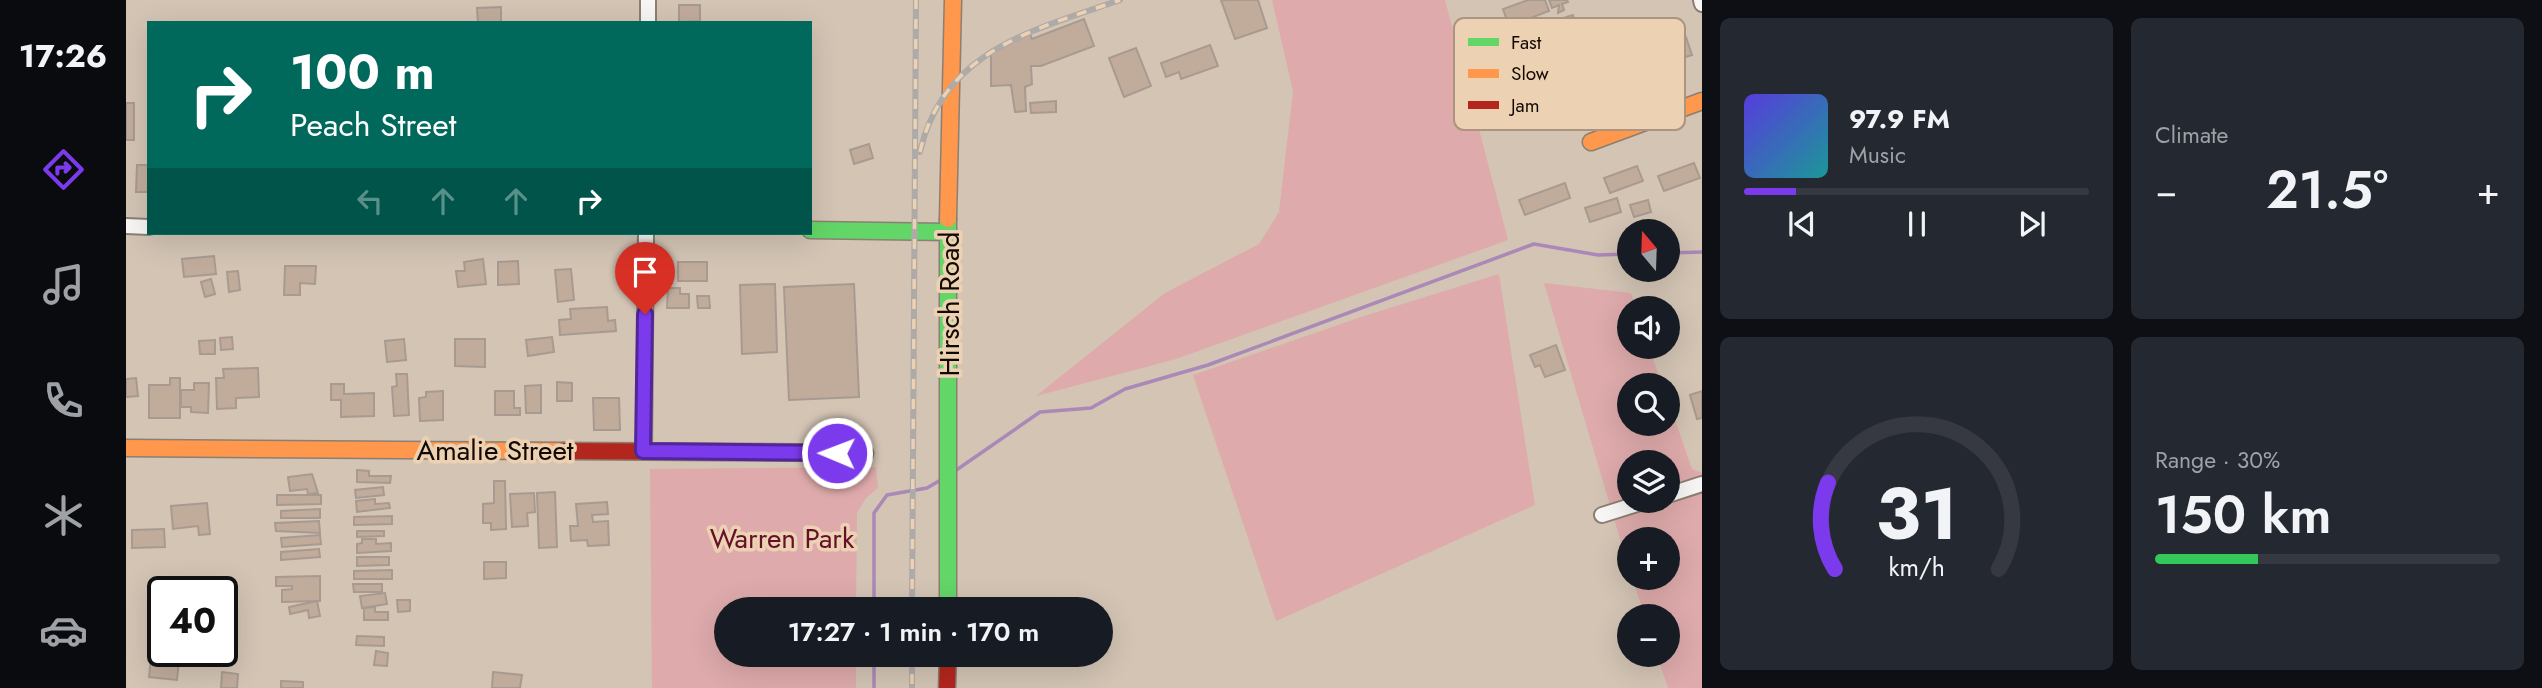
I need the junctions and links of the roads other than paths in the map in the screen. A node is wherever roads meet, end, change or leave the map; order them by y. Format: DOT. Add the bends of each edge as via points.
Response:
graph roads {
  1 [pos="648,0"];
  2 [pos="953,0"];
  3 [pos="648,21"];
  4 [pos="1702,101"];
  5 [pos="1685,107"];
  6 [pos="1623,130"];
  7 [pos="1591,142"];
  8 [pos="126,226"];
  9 [pos="147,227"];
  10 [pos="812,230"];
  11 [pos="948,232"];
  12 [pos="646,235"];
  13 [pos="126,448"];
  14 [pos="643,451"];
  15 [pos="865,453"];
  16 [pos="1702,484"];
  17 [pos="1680,491"];
  18 [pos="1617,510"];
  19 [pos="1602,515"];
  20 [pos="948,597"];
  21 [pos="948,667"];
  22 [pos="947,688"];
  1 -- 3 [label="street"];
  2 -- 11 [label="street, Hirsch Road"];
  4 -- 5 [label="street"];
  6 -- 7 [label="street"];
  8 -- 9 [label="street"];
  10 -- 11 [label="street"];
  11 -- 20 [label="street, Hirsch Road"];
  12 -- 14 [label="street"];
  13 -- 14 [label="street, Amalie Street"];
  14 -- 15 [label="street, Amalie Street"];
  16 -- 17 [label="street"];
  18 -- 19 [label="street"];
  21 -- 22 [label="street"];
}
